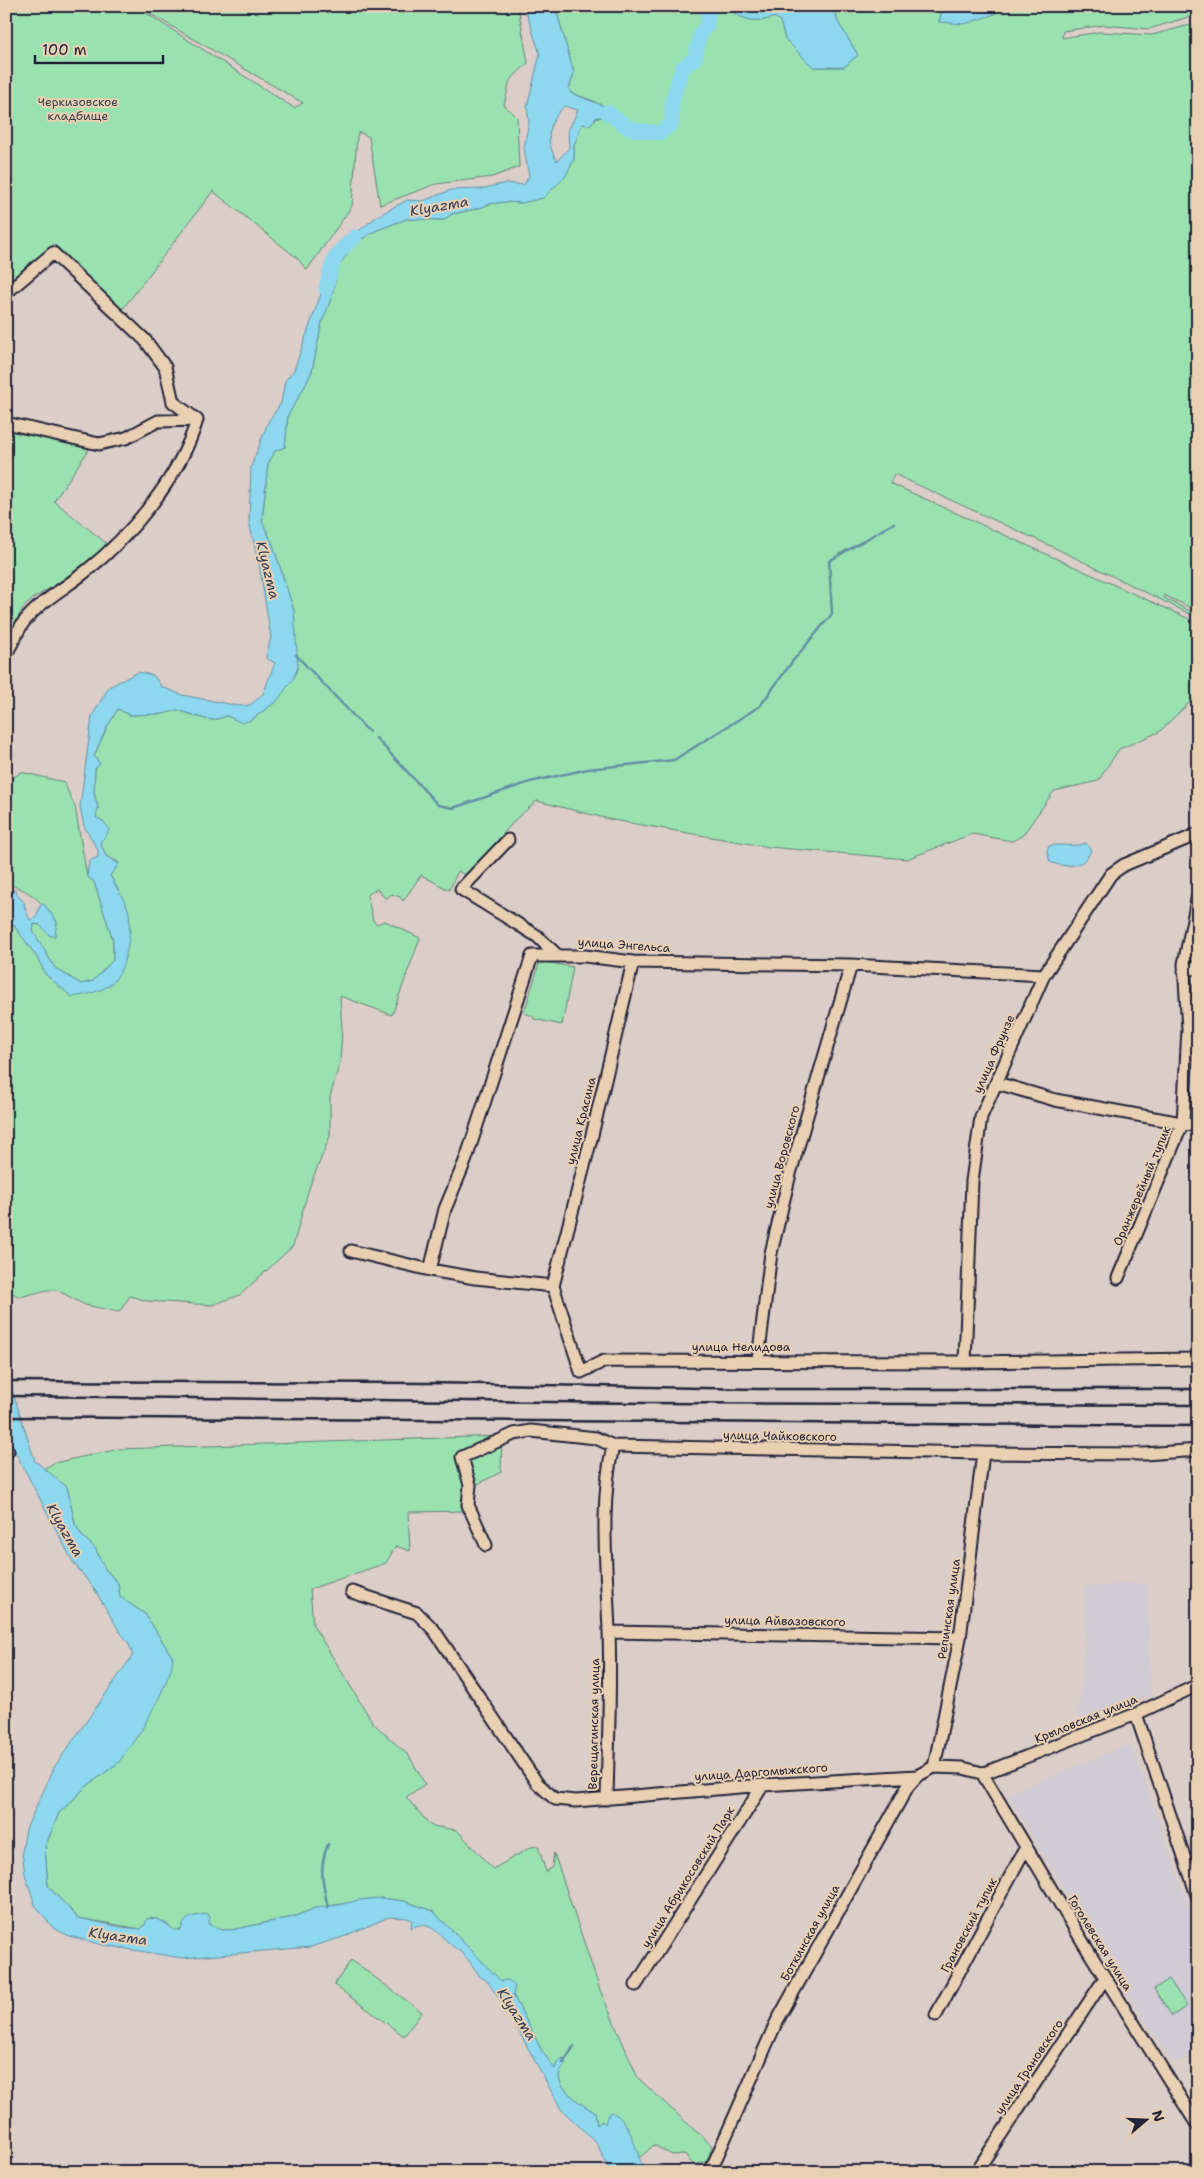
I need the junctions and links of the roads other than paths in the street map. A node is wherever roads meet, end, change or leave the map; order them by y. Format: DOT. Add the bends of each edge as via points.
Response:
graph roads {
  1 [pos="6,293"];
  2 [pos="197,420"];
  3 [pos="6,423"];
  4 [pos="6,653"];
  5 [pos="1198,834"];
  6 [pos="508,840"];
  7 [pos="1198,895"];
  8 [pos="558,956"];
  9 [pos="633,962"];
  10 [pos="851,965"];
  11 [pos="1198,967"];
  12 [pos="1184,971"];
  13 [pos="1044,975"];
  14 [pos="997,1082"];
  15 [pos="1183,1122"];
  16 [pos="1198,1126"];
  17 [pos="351,1251"];
  18 [pos="430,1270"];
  19 [pos="1118,1278"];
  20 [pos="553,1286"];
  21 [pos="1198,1359"];
  22 [pos="758,1360"];
  23 [pos="965,1362"];
  24 [pos="613,1446"];
  25 [pos="1198,1450"];
  26 [pos="984,1454"];
  27 [pos="486,1545"];
  28 [pos="352,1592"];
  29 [pos="609,1632"];
  30 [pos="960,1638"];
  31 [pos="1198,1685"];
  32 [pos="1136,1714"];
  33 [pos="934,1767"];
  34 [pos="982,1773"];
  35 [pos="917,1776"];
  36 [pos="763,1785"];
  37 [pos="608,1799"];
  38 [pos="1026,1847"];
  39 [pos="1198,1898"];
  40 [pos="1105,1978"];
  41 [pos="636,1985"];
  42 [pos="936,2015"];
  43 [pos="1198,2126"];
  44 [pos="710,2172"];
  45 [pos="976,2172"];
  1 -- 2 [label="street" via="52,253 145,340 165,367 174,402"];
  2 -- 3 [label="street" via="158,421 126,438 99,444"];
  2 -- 4 [label="street" via="191,440 148,512 87,571 51,596 30,616"];
  5 -- 13 [label="street, улица Фрунзе" via="1133,861 1111,874"];
  6 -- 8 [label="street" via="461,889 537,936"];
  7 -- 12 [label="street, Оранжерейный тупик"];
  8 -- 9 [label="street, улица Энгельса"];
  8 -- 18 [label="street, улица Энгельса" via="532,956 466,1159 445,1209"];
  9 -- 10 [label="street, улица Энгельса"];
  9 -- 20 [label="street, улица Красина"];
  10 -- 13 [label="street, улица Энгельса"];
  10 -- 22 [label="street, улица Воровского" via="790,1174 771,1253"];
  11 -- 12 [label="street"];
  12 -- 15 [label="street, Оранжерейный тупик" via="1188,1029"];
  13 -- 14 [label="street, улица Фрунзе"];
  14 -- 15 [label="street" via="1055,1100"];
  14 -- 23 [label="street, улица Фрунзе" via="981,1117 972,1181"];
  15 -- 16 [label="street"];
  15 -- 19 [label="street, Оранжерейный тупик"];
  17 -- 18 [label="street"];
  18 -- 20 [label="street"];
  20 -- 22 [label="street, улица Нелидова" via="581,1372 604,1361"];
  21 -- 23 [label="street, улица Нелидова"];
  22 -- 23 [label="street, улица Нелидова"];
  24 -- 26 [label="street, улица Чайковского"];
  24 -- 27 [label="street, улица Чайковского" via="596,1438 531,1432 514,1434 462,1457 470,1485 468,1505"];
  24 -- 29 [label="street, Верещагинская улица" via="608,1467 604,1556"];
  25 -- 26 [label="street, улица Чайковского" via="1145,1454"];
  26 -- 30 [label="street, Репинская улица"];
  28 -- 37 [label="street, Верещагинская улица" via="417,1613 434,1630 537,1784 555,1799"];
  29 -- 30 [label="street, улица Айвазовского"];
  29 -- 37 [label="street, Верещагинская улица"];
  30 -- 33 [label="street, Репинская улица"];
  31 -- 32 [label="street, Крыловская улица"];
  32 -- 34 [label="street, Крыловская улица"];
  32 -- 39 [label="street"];
  33 -- 34 [label="street, Боткинская улица" via="963,1768"];
  33 -- 35 [label="street, Боткинская улица"];
  34 -- 38 [label="street, Гоголевская улица"];
  35 -- 36 [label="street, улица Даргомыжского"];
  35 -- 44 [label="street, Боткинская улица" via="908,1786 776,2023"];
  36 -- 37 [label="street, улица Даргомыжского"];
  36 -- 41 [label="street, улица Абрикосовский Парк"];
  38 -- 40 [label="street, Гоголевская улица"];
  38 -- 42 [label="street, Грановский тупик"];
  40 -- 43 [label="street, Гоголевская улица"];
  40 -- 45 [label="street, улица Грановского"];
}
